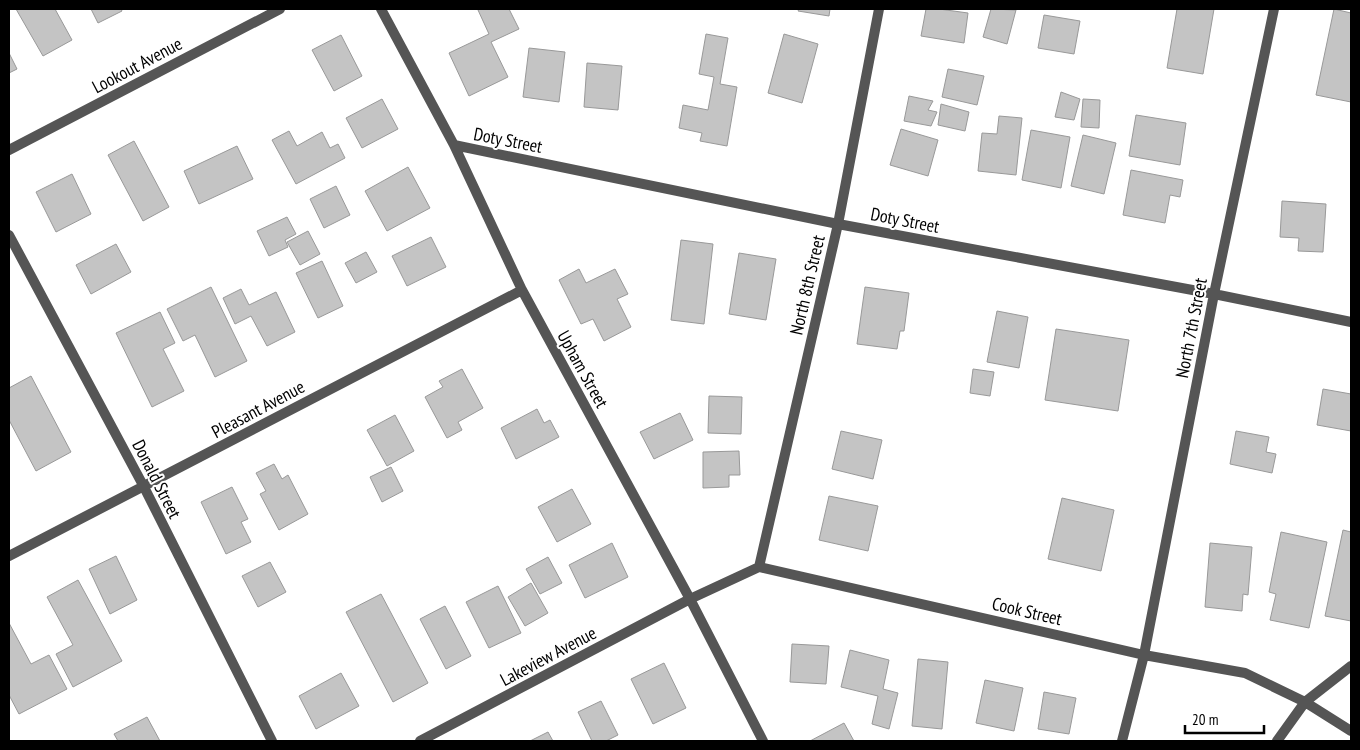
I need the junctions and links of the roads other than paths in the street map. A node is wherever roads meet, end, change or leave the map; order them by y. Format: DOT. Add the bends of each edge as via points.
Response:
graph roads {
  1 [pos="280,9"];
  2 [pos="380,9"];
  3 [pos="879,9"];
  4 [pos="1274,9"];
  5 [pos="454,145"];
  6 [pos="9,150"];
  7 [pos="838,224"];
  8 [pos="9,235"];
  9 [pos="522,290"];
  10 [pos="1214,294"];
  11 [pos="1351,322"];
  12 [pos="144,487"];
  13 [pos="9,556"];
  14 [pos="759,567"];
  15 [pos="690,599"];
  16 [pos="1144,655"];
  17 [pos="1351,666"];
  18 [pos="1305,702"];
  19 [pos="1351,731"];
  20 [pos="272,741"];
  21 [pos="420,741"];
  22 [pos="763,741"];
  23 [pos="1122,741"];
  24 [pos="1278,741"];
  1 -- 6 [label="street, Lookout Avenue"];
  2 -- 5 [label="street, Upham Street"];
  3 -- 7 [label="street, North 8th Street"];
  4 -- 10 [label="street, North 7th Street"];
  5 -- 7 [label="street, Doty Street"];
  5 -- 9 [label="street, Upham Street"];
  7 -- 10 [label="street, Doty Street"];
  7 -- 14 [label="street, North 8th Street"];
  8 -- 12 [label="street, Donald Street"];
  9 -- 12 [label="street, Pleasant Avenue"];
  9 -- 15 [label="street, Upham Street"];
  10 -- 11 [label="street, Doty Street"];
  10 -- 16 [label="street, North 7th Street"];
  12 -- 13 [label="street, Pleasant Avenue"];
  12 -- 20 [label="street, Donald Street"];
  14 -- 15 [label="street"];
  14 -- 16 [label="street, Cook Street"];
  15 -- 21 [label="street, Lakeview Avenue"];
  15 -- 22 [label="street, Upham Street"];
  16 -- 18 [label="street, Cook Street" via="1245,673"];
  16 -- 23 [label="street, North 7th Street"];
  17 -- 18 [label="street"];
  18 -- 19 [label="street, Cook Street"];
  18 -- 24 [label="street"];
}
